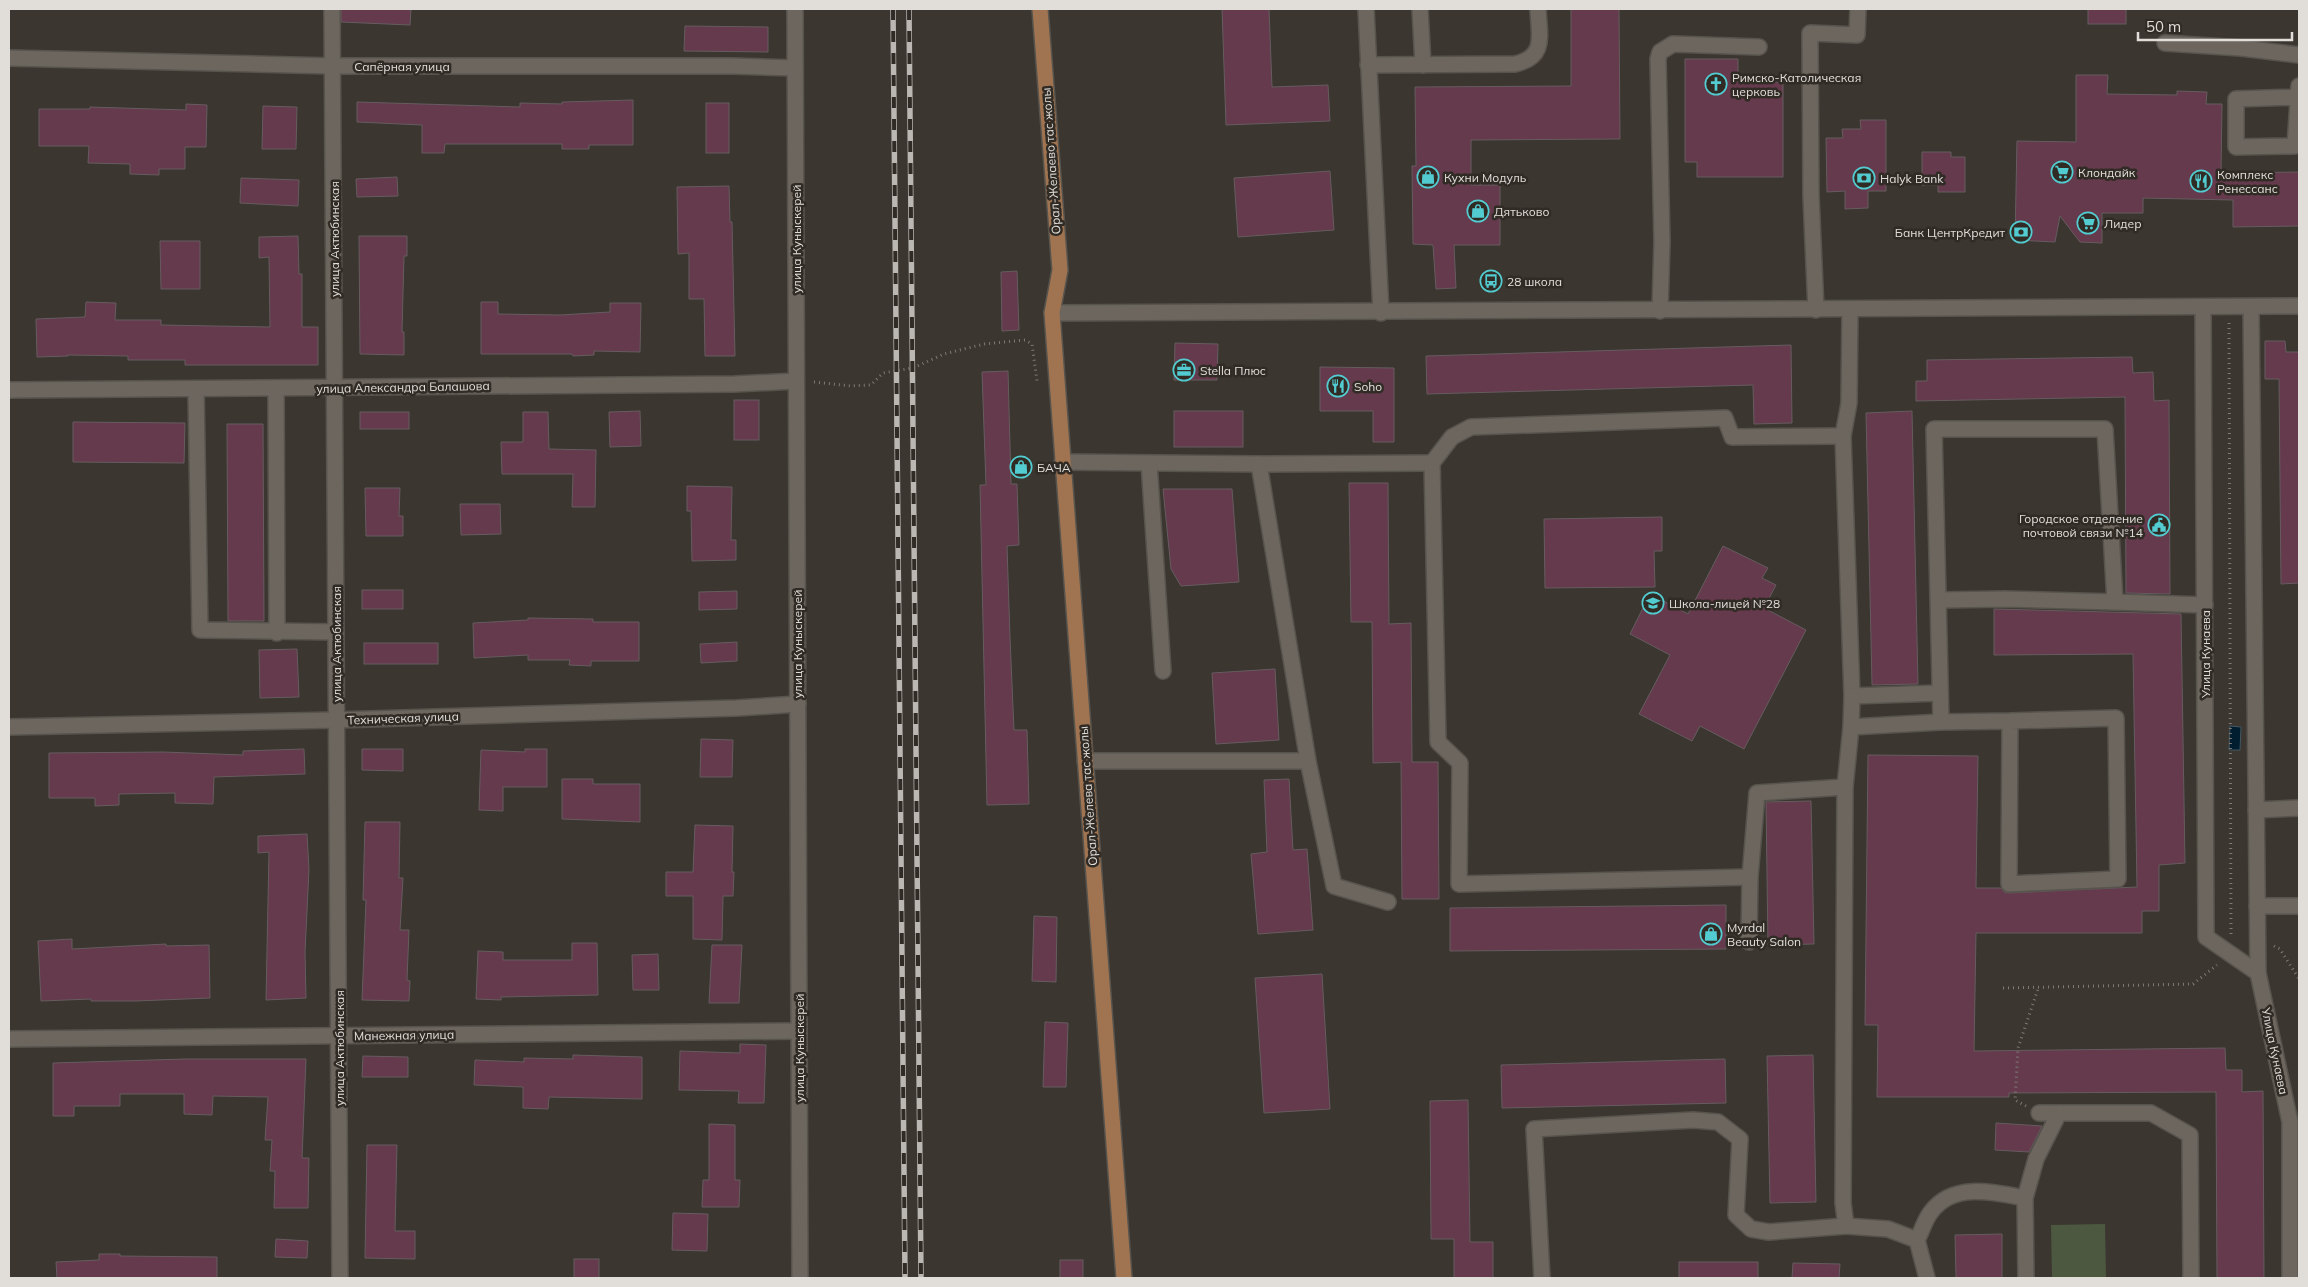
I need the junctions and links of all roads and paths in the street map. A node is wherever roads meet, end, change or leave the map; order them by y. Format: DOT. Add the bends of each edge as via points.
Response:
graph roads {
  1 [pos="332,9"];
  2 [pos="795,9"];
  3 [pos="1040,9"];
  4 [pos="1366,9"];
  5 [pos="1420,9"];
  6 [pos="1538,9"];
  7 [pos="1858,9"];
  8 [pos="2165,43"];
  9 [pos="1759,47"];
  10 [pos="2299,55"];
  11 [pos="9,58"];
  12 [pos="1368,65"];
  13 [pos="1423,65"];
  14 [pos="332,66"];
  15 [pos="795,68"];
  16 [pos="2298,91"];
  17 [pos="2251,306"];
  18 [pos="2299,306"];
  19 [pos="2203,307"];
  20 [pos="1816,310"];
  21 [pos="1850,310"];
  22 [pos="1660,311"];
  23 [pos="1052,313"];
  24 [pos="1381,313"];
  25 [pos="1058,374"];
  26 [pos="796,381"];
  27 [pos="334,388"];
  28 [pos="196,389"];
  29 [pos="276,389"];
  30 [pos="9,390"];
  31 [pos="1843,436"];
  32 [pos="1062,462"];
  33 [pos="1149,463"];
  34 [pos="1432,463"];
  35 [pos="1260,464"];
  36 [pos="1939,600"];
  37 [pos="2115,602"];
  38 [pos="2205,605"];
  39 [pos="336,632"];
  40 [pos="278,633"];
  41 [pos="1163,671"];
  42 [pos="1940,693"];
  43 [pos="1852,696"];
  44 [pos="798,704"];
  45 [pos="336,720"];
  46 [pos="2010,721"];
  47 [pos="1941,722"];
  48 [pos="9,727"];
  49 [pos="1851,727"];
  50 [pos="1086,761"];
  51 [pos="1308,761"];
  52 [pos="1845,787"];
  53 [pos="2299,808"];
  54 [pos="2256,810"];
  55 [pos="1750,877"];
  56 [pos="1388,902"];
  57 [pos="2257,906"];
  58 [pos="2299,906"];
  59 [pos="2258,934"];
  60 [pos="1749,942"];
  61 [pos="2258,973"];
  62 [pos="2299,979"];
  63 [pos="2038,989"];
  64 [pos="799,1030"];
  65 [pos="339,1036"];
  66 [pos="9,1039"];
  67 [pos="2039,1113"];
  68 [pos="2059,1113"];
  69 [pos="2295,1183"];
  70 [pos="2025,1198"];
  71 [pos="1846,1226"];
  72 [pos="1918,1240"];
  73 [pos="340,1278"];
  74 [pos="800,1278"];
  75 [pos="1124,1278"];
  76 [pos="1542,1278"];
  77 [pos="1927,1278"];
  78 [pos="2026,1278"];
  79 [pos="2191,1278"];
  80 [pos="2290,1278"];
  1 -- 14 [label="street, улица Актюбинская"];
  2 -- 15 [label="street, улица Куныскерей"];
  3 -- 23 [label="main road, Орал-Желаево тас жолы" via="1060,270"];
  4 -- 12 [label="street"];
  5 -- 13 [label="street"];
  6 -- 13 [label="street" via="1540,42 1536,54 1528,61 1516,64"];
  7 -- 20 [label="street" via="1857,35 1810,33 1811,196"];
  8 -- 10 [label="street"];
  9 -- 22 [label="street" via="1673,44 1660,52"];
  11 -- 14 [label="street, Сапёрная улица"];
  12 -- 13 [label="street"];
  12 -- 24 [label="street"];
  14 -- 15 [label="street, Сапёрная улица"];
  14 -- 27 [label="street, улица Актюбинская"];
  15 -- 26 [label="street, улица Куныскерей"];
  16 -- 16 [label="street" via="2295,146 2236,147 2236,99"];
  17 -- 18 [label="street"];
  17 -- 19 [label="street"];
  17 -- 54 [label="street, Улица Кунаева"];
  19 -- 21 [label="street"];
  19 -- 38 [label="street, Улица Кунаева"];
  20 -- 21 [label="street"];
  20 -- 22 [label="street"];
  21 -- 31 [label="street" via="1850,403"];
  22 -- 24 [label="street"];
  23 -- 24 [label="street"];
  23 -- 25 [label="main road, Орал-Желева тас жолы"];
  25 -- 26 [label="path" via="1037,381 1032,344 1025,340 984,344 944,354 913,368 882,372 871,384 850,386"];
  25 -- 32 [label="main road, Орал-Желева тас жолы"];
  26 -- 27 [label="street, улица Александра Балашова"];
  26 -- 44 [label="street, улица Куныскерей"];
  27 -- 29 [label="street, улица Александра Балашова"];
  27 -- 39 [label="street, улица Актюбинская"];
  28 -- 29 [label="street, улица Александра Балашова"];
  28 -- 30 [label="street, улица Александра Балашова"];
  28 -- 40 [label="street" via="200,630"];
  29 -- 40 [label="street"];
  31 -- 34 [label="street" via="1732,437 1725,418 1471,427 1452,437"];
  31 -- 43 [label="street"];
  32 -- 33 [label="street"];
  32 -- 50 [label="main road, Орал-Желева тас жолы"];
  33 -- 35 [label="street"];
  33 -- 41 [label="street"];
  34 -- 35 [label="street"];
  34 -- 55 [label="street" via="1438,742 1460,763 1459,884"];
  35 -- 51 [label="street"];
  36 -- 37 [label="street"];
  36 -- 37 [label="street" via="1934,429 2105,429"];
  36 -- 42 [label="street"];
  37 -- 38 [label="street"];
  38 -- 61 [label="street, Улица Кунаева" via="2206,937"];
  39 -- 40 [label="street"];
  39 -- 45 [label="street, улица Актюбинская"];
  42 -- 43 [label="street"];
  42 -- 47 [label="street"];
  43 -- 49 [label="street"];
  44 -- 45 [label="street, Техническая улица" via="728,709"];
  44 -- 64 [label="street, улица Куныскерей"];
  45 -- 48 [label="street, Техническая улица"];
  45 -- 65 [label="street, улица Актюбинская"];
  46 -- 46 [label="street" via="2010,884 2118,878 2116,718"];
  46 -- 47 [label="street"];
  47 -- 49 [label="street"];
  49 -- 52 [label="street"];
  50 -- 51 [label="street"];
  50 -- 75 [label="main road, Орал-Желева тас жолы"];
  51 -- 56 [label="street" via="1334,886"];
  52 -- 55 [label="street" via="1757,792"];
  52 -- 71 [label="street" via="1843,1203"];
  53 -- 54 [label="street"];
  54 -- 57 [label="street, Улица Кунаева"];
  55 -- 60 [label="street"];
  57 -- 58 [label="street"];
  57 -- 59 [label="street, Улица Кунаева"];
  59 -- 61 [label="street, Улица Кунаева"];
  59 -- 62 [label="path" via="2280,949"];
  61 -- 69 [label="street, Улица Кунаева" via="2290,1122"];
  63 -- 67 [label="path" via="2018,1048 2015,1100"];
  64 -- 65 [label="street, Манежная улица"];
  64 -- 74 [label="street, улица Куныскерей"];
  65 -- 66 [label="street, Манежная улица"];
  65 -- 73 [label="street, улица Актюбинская"];
  67 -- 68 [label="street"];
  68 -- 70 [label="street" via="2036,1159"];
  68 -- 79 [label="street" via="2151,1113 2190,1134"];
  69 -- 80 [label="street, Улица Кунаева"];
  70 -- 72 [label="street" via="1982,1190 1948,1196 1930,1212"];
  70 -- 78 [label="street"];
  71 -- 72 [label="street" via="1888,1229"];
  71 -- 76 [label="street" via="1769,1232 1751,1229 1736,1215 1740,1139 1718,1122 1693,1120 1534,1129"];
  72 -- 77 [label="street"];
}
